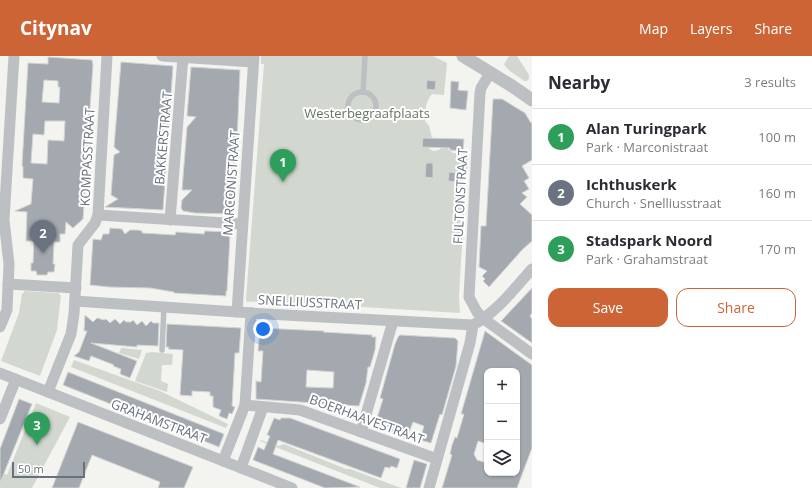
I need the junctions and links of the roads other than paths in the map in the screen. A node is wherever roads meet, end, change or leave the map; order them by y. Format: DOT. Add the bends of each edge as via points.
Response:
graph roads {
  1 [pos="14,56"];
  2 [pos="108,56"];
  3 [pos="162,56"];
  4 [pos="365,56"];
  5 [pos="463,56"];
  6 [pos="183,57"];
  7 [pos="254,59"];
  8 [pos="490,72"];
  9 [pos="363,92"];
  10 [pos="532,100"];
  11 [pos="4,147"];
  12 [pos="98,215"];
  13 [pos="170,220"];
  14 [pos="242,224"];
  15 [pos="4,248"];
  16 [pos="532,269"];
  17 [pos="8,284"];
  18 [pos="76,288"];
  19 [pos="75,301"];
  20 [pos="164,307"];
  21 [pos="237,312"];
  22 [pos="251,313"];
  23 [pos="484,319"];
  24 [pos="393,321"];
  25 [pos="473,325"];
  26 [pos="0,327"];
  27 [pos="162,350"];
  28 [pos="532,354"];
  29 [pos="0,373"];
  30 [pos="16,379"];
  31 [pos="48,392"];
  32 [pos="245,406"];
  33 [pos="263,407"];
  34 [pos="0,419"];
  35 [pos="361,432"];
  36 [pos="437,459"];
  37 [pos="223,461"];
  38 [pos="241,468"];
  39 [pos="292,488"];
  40 [pos="429,488"];
  1 -- 11 [label="street"];
  2 -- 12 [label="street, KOMPASSTRAAT"];
  3 -- 6 [label="street"];
  4 -- 9 [label="lane"];
  5 -- 8 [label="street"];
  6 -- 7 [label="street"];
  6 -- 13 [label="street, BAKKERSTRAAT"];
  7 -- 14 [label="street, MARCONISTRAAT"];
  8 -- 10 [label="street"];
  8 -- 23 [label="street, FULTONSTRAAT" via="480,93 468,297"];
  9 -- 9 [label="lane" via="351,97 348,102 349,113 358,120 369,118 375,108 373,99"];
  11 -- 15 [label="street"];
  12 -- 13 [label="street"];
  12 -- 18 [label="street, KOMPASSTRAAT" via="78,245"];
  13 -- 14 [label="street"];
  14 -- 21 [label="street, MARCONISTRAAT"];
  15 -- 17 [label="street" via="9,264"];
  16 -- 23 [label="street"];
  17 -- 18 [label="street"];
  17 -- 26 [label="street" via="6,310"];
  18 -- 19 [label="street, KOMPASSTRAAT"];
  19 -- 20 [label="street, SNELLIUSSTRAAT"];
  19 -- 31 [label="street, KOMPASSTRAAT" via="71,334"];
  20 -- 21 [label="street, SNELLIUSSTRAAT"];
  20 -- 27 [label="lane"];
  21 -- 22 [label="street, SNELLIUSSTRAAT"];
  22 -- 24 [label="street, SNELLIUSSTRAAT"];
  22 -- 32 [label="street"];
  23 -- 25 [label="street"];
  23 -- 28 [label="street"];
  24 -- 25 [label="street, SNELLIUSSTRAAT"];
  24 -- 35 [label="street"];
  25 -- 36 [label="street"];
  29 -- 30 [label="street, GRAHAMSTRAAT"];
  30 -- 31 [label="street, GRAHAMSTRAAT"];
  30 -- 34 [label="street"];
  31 -- 37 [label="street, GRAHAMSTRAAT"];
  32 -- 33 [label="street"];
  32 -- 37 [label="street"];
  33 -- 35 [label="street, BOERHAAVESTRAAT" via="300,410"];
  33 -- 38 [label="street"];
  35 -- 36 [label="street, BOERHAAVESTRAAT"];
  36 -- 40 [label="street"];
  37 -- 38 [label="street, GRAHAMSTRAAT"];
  38 -- 39 [label="street, GRAHAMSTRAAT"];
}
